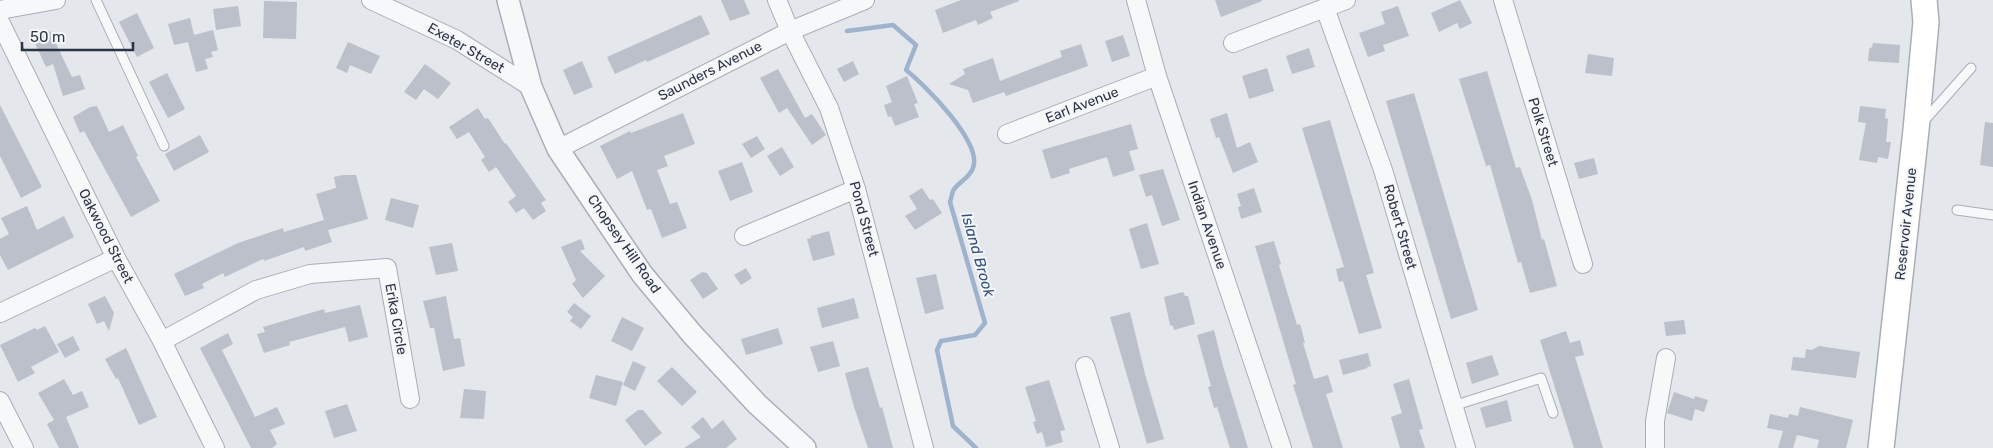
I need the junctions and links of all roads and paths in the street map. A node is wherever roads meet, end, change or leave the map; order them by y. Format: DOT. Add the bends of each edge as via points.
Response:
graph roads {
  1 [pos="56,0"];
  2 [pos="96,0"];
  3 [pos="371,0"];
  4 [pos="508,0"];
  5 [pos="777,0"];
  6 [pos="865,0"];
  7 [pos="1136,0"];
  8 [pos="1346,0"];
  9 [pos="1502,0"];
  10 [pos="1924,0"];
  11 [pos="1325,8"];
  12 [pos="0,10"];
  13 [pos="0,22"];
  14 [pos="790,31"];
  15 [pos="1233,43"];
  16 [pos="1971,68"];
  17 [pos="1156,76"];
  18 [pos="531,87"];
  19 [pos="1916,130"];
  20 [pos="1007,134"];
  21 [pos="164,146"];
  22 [pos="558,149"];
  23 [pos="856,189"];
  24 [pos="1957,210"];
  25 [pos="1993,215"];
  26 [pos="744,236"];
  27 [pos="116,258"];
  28 [pos="1583,264"];
  29 [pos="0,313"];
  30 [pos="162,341"];
  31 [pos="1666,358"];
  32 [pos="1085,366"];
  33 [pos="410,399"];
  34 [pos="0,401"];
  35 [pos="1453,406"];
  36 [pos="1553,413"];
  37 [pos="24,448"];
  38 [pos="215,448"];
  39 [pos="805,448"];
  40 [pos="924,448"];
  41 [pos="1110,448"];
  42 [pos="1282,448"];
  43 [pos="1466,448"];
  44 [pos="1655,448"];
  45 [pos="1880,448"];
  1 -- 12 [label="street"];
  2 -- 21 [label="lane"];
  3 -- 18 [label="street, Exeter Street" via="457,40"];
  4 -- 18 [label="street, Chopsey Hill Road"];
  5 -- 14 [label="street, Pond Street"];
  6 -- 14 [label="street, Saunders Avenue"];
  7 -- 17 [label="street, Indian Avenue"];
  8 -- 11 [label="street"];
  9 -- 28 [label="street, Polk Street"];
  10 -- 19 [label="main road, Reservoir Avenue" via="1926,22"];
  11 -- 15 [label="street"];
  11 -- 35 [label="street, Robert Street" via="1383,170"];
  13 -- 27 [label="street, Oakwood Street"];
  14 -- 22 [label="street, Saunders Avenue"];
  14 -- 23 [label="street, Pond Street" via="829,108"];
  16 -- 19 [label="lane"];
  17 -- 20 [label="street, Earl Avenue"];
  17 -- 42 [label="street, Indian Avenue"];
  18 -- 22 [label="street, Chopsey Hill Road"];
  19 -- 45 [label="main road, Reservoir Avenue"];
  22 -- 39 [label="street, Chopsey Hill Road" via="642,274 744,390"];
  23 -- 26 [label="street"];
  23 -- 40 [label="street, Pond Street"];
  24 -- 25 [label="lane"];
  27 -- 29 [label="street"];
  27 -- 30 [label="street, Oakwood Street"];
  30 -- 33 [label="street, Erika Circle" via="256,290 310,274 387,268"];
  30 -- 38 [label="street, Oakwood Street"];
  31 -- 44 [label="street" via="1655,421"];
  32 -- 41 [label="street"];
  34 -- 37 [label="street"];
  35 -- 36 [label="lane" via="1541,378"];
  35 -- 43 [label="street, Robert Street"];
}
